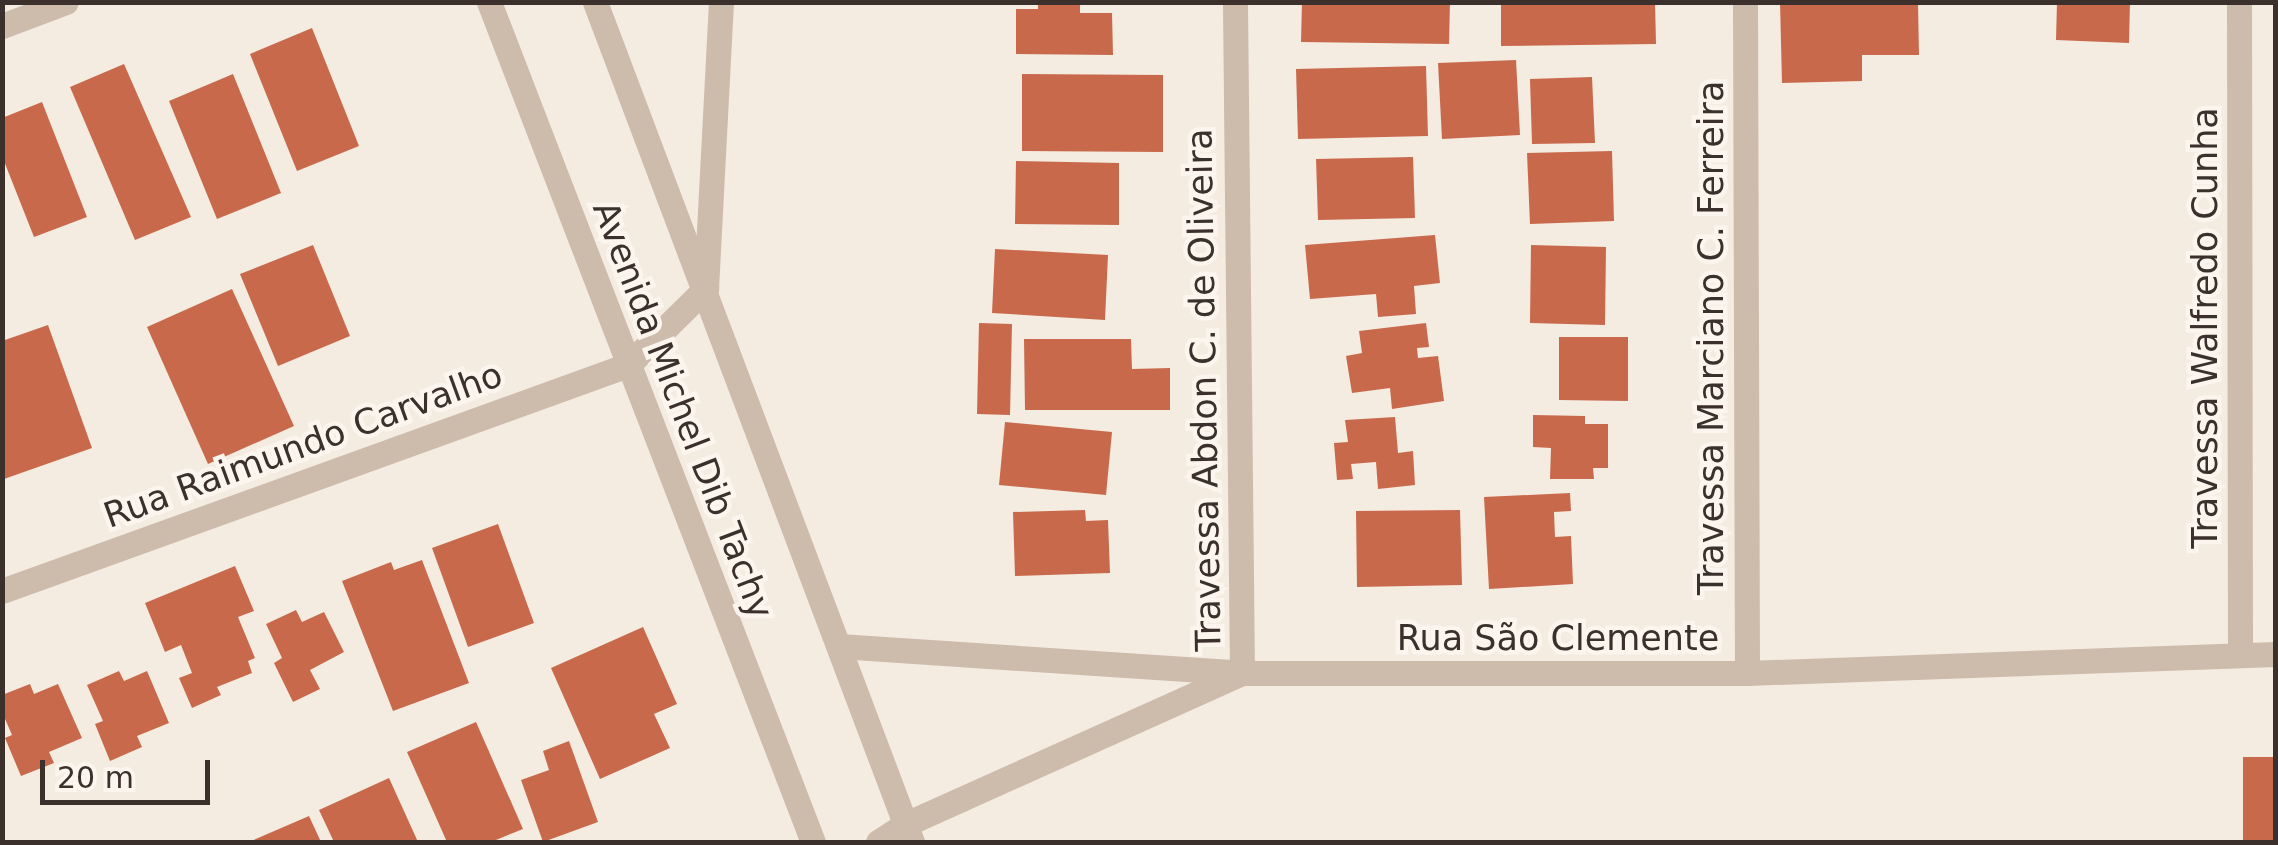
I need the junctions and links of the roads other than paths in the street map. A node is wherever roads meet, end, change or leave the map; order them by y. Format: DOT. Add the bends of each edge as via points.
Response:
graph roads {
  1 [pos="66,2"];
  2 [pos="489,2"];
  3 [pos="595,2"];
  4 [pos="720,2"];
  5 [pos="1235,2"];
  6 [pos="1745,2"];
  7 [pos="2240,2"];
  8 [pos="2,26"];
  9 [pos="706,288"];
  10 [pos="628,365"];
  11 [pos="2,590"];
  12 [pos="839,646"];
  13 [pos="2240,654"];
  14 [pos="2276,654"];
  15 [pos="1242,673"];
  16 [pos="1747,673"];
  17 [pos="909,834"];
  18 [pos="813,842"];
  19 [pos="878,842"];
  1 -- 8 [label="street"];
  2 -- 10 [label="street, Avenida Michel Dib Tachy"];
  3 -- 9 [label="street, Avenida Michel Dib Tachy"];
  4 -- 9 [label="street"];
  5 -- 15 [label="street, Travessa Abdon C. de Oliveira"];
  6 -- 16 [label="street, Travessa Marciano C. Ferreira"];
  7 -- 13 [label="street, Travessa Walfredo Cunha"];
  9 -- 10 [label="street"];
  9 -- 12 [label="street, Avenida Michel Dib Tachy"];
  10 -- 11 [label="street, Rua Raimundo Carvalho"];
  10 -- 18 [label="street, Avenida Michel Dib Tachy"];
  12 -- 15 [label="street, Travessa Abdon C. de Oliveira"];
  12 -- 17 [label="street, Avenida Michel Dib Tachy"];
  13 -- 14 [label="street, Rua São Clemente"];
  13 -- 16 [label="street, Rua São Clemente"];
  15 -- 16 [label="street, Rua São Clemente"];
  15 -- 17 [label="street, Rua São Clemente"];
  17 -- 19 [label="street, Rua São Clemente"];
}
